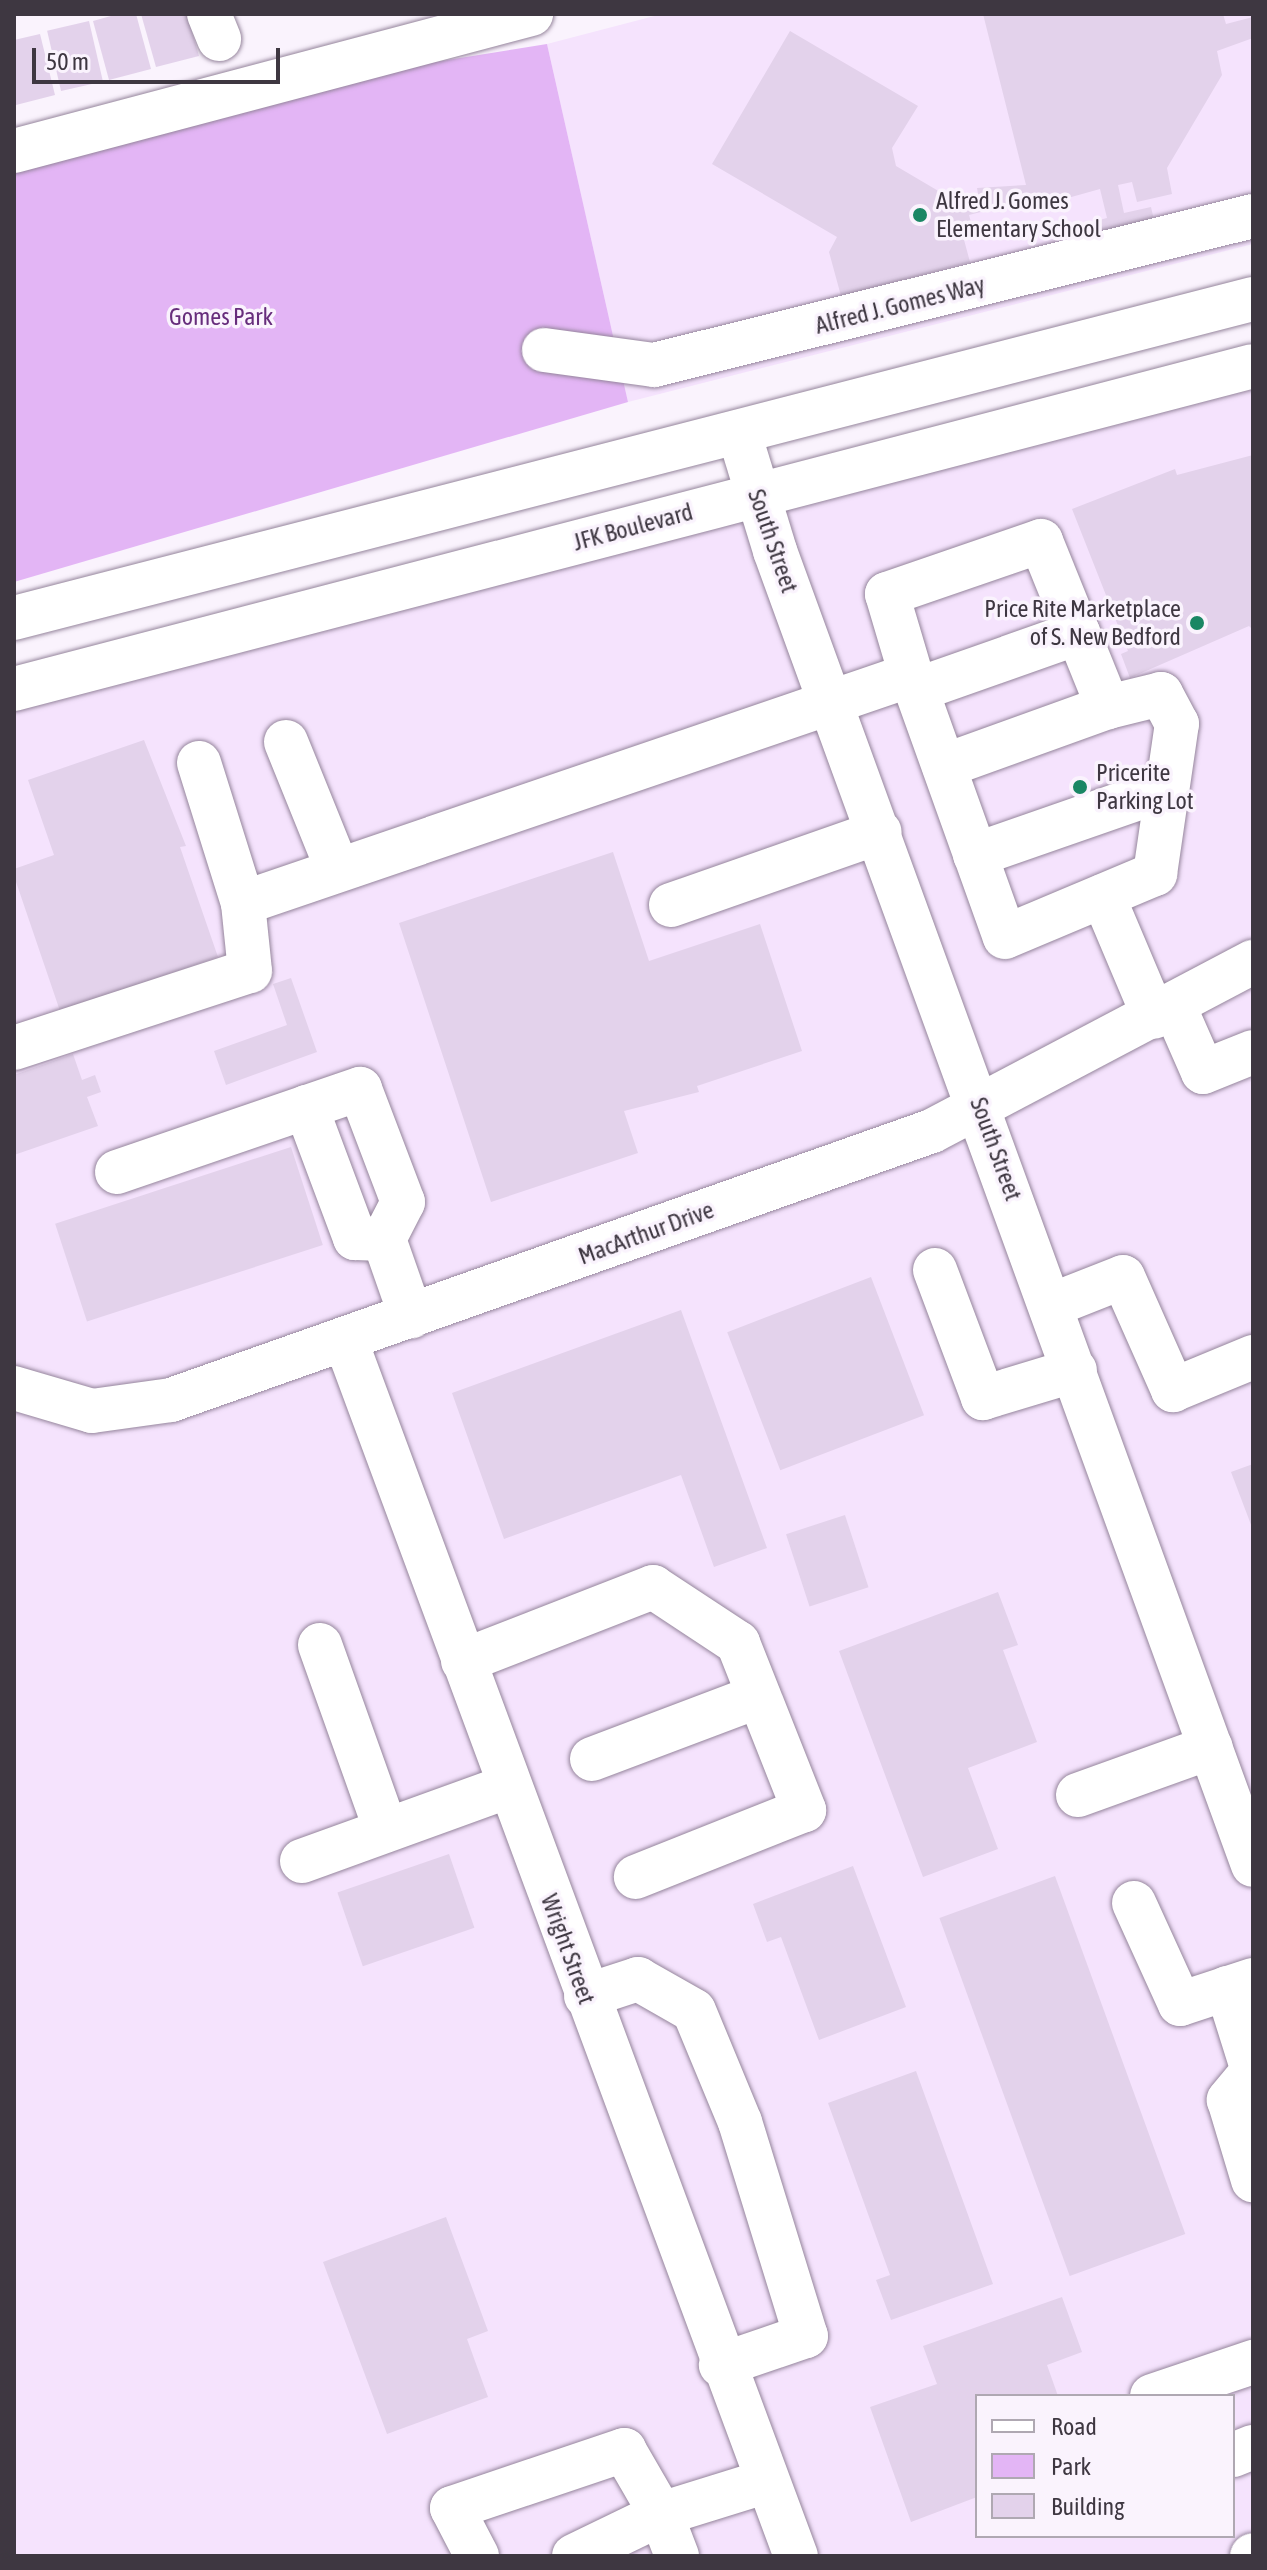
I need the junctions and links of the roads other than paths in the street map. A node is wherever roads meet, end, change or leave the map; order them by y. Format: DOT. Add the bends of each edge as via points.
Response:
graph roads {
  1 [pos="531,14"];
  2 [pos="14,151"];
  3 [pos="1253,216"];
  4 [pos="1253,299"];
  5 [pos="544,350"];
  6 [pos="1253,366"];
  7 [pos="739,433"];
  8 [pos="757,495"];
  9 [pos="14,618"];
  10 [pos="1078,633"];
  11 [pos="913,682"];
  12 [pos="14,689"];
  13 [pos="832,701"];
  14 [pos="1108,707"];
  15 [pos="286,742"];
  16 [pos="199,763"];
  17 [pos="944,766"];
  18 [pos="1167,788"];
  19 [pos="880,832"];
  20 [pos="975,855"];
  21 [pos="337,868"];
  22 [pos="1103,896"];
  23 [pos="243,903"];
  24 [pos="671,905"];
  25 [pos="1253,962"];
  26 [pos="1164,1012"];
  27 [pos="14,1048"];
  28 [pos="1253,1052"];
  29 [pos="306,1107"];
  30 [pos="981,1109"];
  31 [pos="117,1172"];
  32 [pos="384,1239"];
  33 [pos="935,1270"];
  34 [pos="1052,1305"];
  35 [pos="411,1316"];
  36 [pos="345,1339"];
  37 [pos="1253,1357"];
  38 [pos="1075,1370"];
  39 [pos="14,1388"];
  40 [pos="320,1645"];
  41 [pos="463,1661"];
  42 [pos="759,1696"];
  43 [pos="1211,1747"];
  44 [pos="592,1759"];
  45 [pos="509,1786"];
  46 [pos="1078,1795"];
  47 [pos="386,1830"];
  48 [pos="302,1861"];
  49 [pos="1253,1865"];
  50 [pos="636,1877"];
  51 [pos="1134,1903"];
  52 [pos="1240,1984"];
  53 [pos="586,1996"];
  54 [pos="1253,2180"];
  55 [pos="1253,2362"];
  56 [pos="721,2365"];
  57 [pos="1158,2394"];
  58 [pos="764,2482"];
  59 [pos="661,2514"];
  60 [pos="477,2556"];
  61 [pos="574,2556"];
  62 [pos="677,2556"];
  63 [pos="796,2556"];
  1 -- 2 [label="street"];
  3 -- 5 [label="street, Alfred J. Gomes Way" via="654,365"];
  4 -- 7 [label="street"];
  6 -- 8 [label="street, JFK Boulevard"];
  7 -- 8 [label="street, South Street"];
  7 -- 9 [label="street"];
  8 -- 12 [label="street, JFK Boulevard"];
  8 -- 13 [label="street, South Street"];
  10 -- 11 [label="street"];
  10 -- 11 [label="street" via="1041,541 887,594"];
  10 -- 14 [label="street"];
  11 -- 13 [label="street"];
  11 -- 17 [label="street"];
  13 -- 19 [label="street, South Street"];
  13 -- 21 [label="street"];
  14 -- 17 [label="street"];
  14 -- 18 [label="street" via="1161,694 1177,724"];
  15 -- 21 [label="street"];
  16 -- 23 [label="street"];
  17 -- 20 [label="street"];
  18 -- 20 [label="street"];
  18 -- 22 [label="street" via="1155,874"];
  19 -- 24 [label="street"];
  19 -- 30 [label="street, South Street"];
  20 -- 22 [label="street" via="1005,937"];
  21 -- 23 [label="street"];
  22 -- 26 [label="street"];
  23 -- 27 [label="street" via="250,971"];
  25 -- 26 [label="street, MacArthur Drive"];
  26 -- 28 [label="street" via="1203,1072"];
  26 -- 30 [label="street, MacArthur Drive"];
  29 -- 31 [label="street"];
  29 -- 32 [label="street" via="355,1238"];
  29 -- 32 [label="street" via="360,1089 403,1202"];
  30 -- 34 [label="street, South Street"];
  30 -- 35 [label="street, MacArthur Drive"];
  32 -- 35 [label="street"];
  33 -- 38 [label="street" via="983,1398"];
  34 -- 37 [label="street" via="1123,1277 1173,1390"];
  34 -- 38 [label="street, South Street"];
  35 -- 36 [label="street, MacArthur Drive"];
  36 -- 39 [label="street, MacArthur Drive" via="171,1400 117,1411 65,1407"];
  36 -- 41 [label="street, Wright Street"];
  38 -- 43 [label="street, South Street"];
  40 -- 47 [label="street"];
  41 -- 42 [label="street" via="653,1587 738,1643"];
  41 -- 45 [label="street, Wright Street"];
  42 -- 44 [label="street"];
  42 -- 50 [label="street" via="804,1810"];
  43 -- 46 [label="street"];
  43 -- 49 [label="street, South Street"];
  45 -- 47 [label="street"];
  45 -- 53 [label="street, Wright Street"];
  47 -- 48 [label="street"];
  51 -- 52 [label="street" via="1180,2004"];
  52 -- 54 [label="street" via="1253,2071 1229,2100"];
  53 -- 56 [label="street, Wright Street"];
  53 -- 56 [label="street" via="638,1979 694,2011 740,2122 806,2336"];
  55 -- 57 [label="street"];
  56 -- 58 [label="street, Wright Street"];
  58 -- 59 [label="street"];
  58 -- 63 [label="street, Wright Street"];
  59 -- 60 [label="street" via="624,2450 452,2508"];
  59 -- 61 [label="street"];
  59 -- 62 [label="street"];
}
